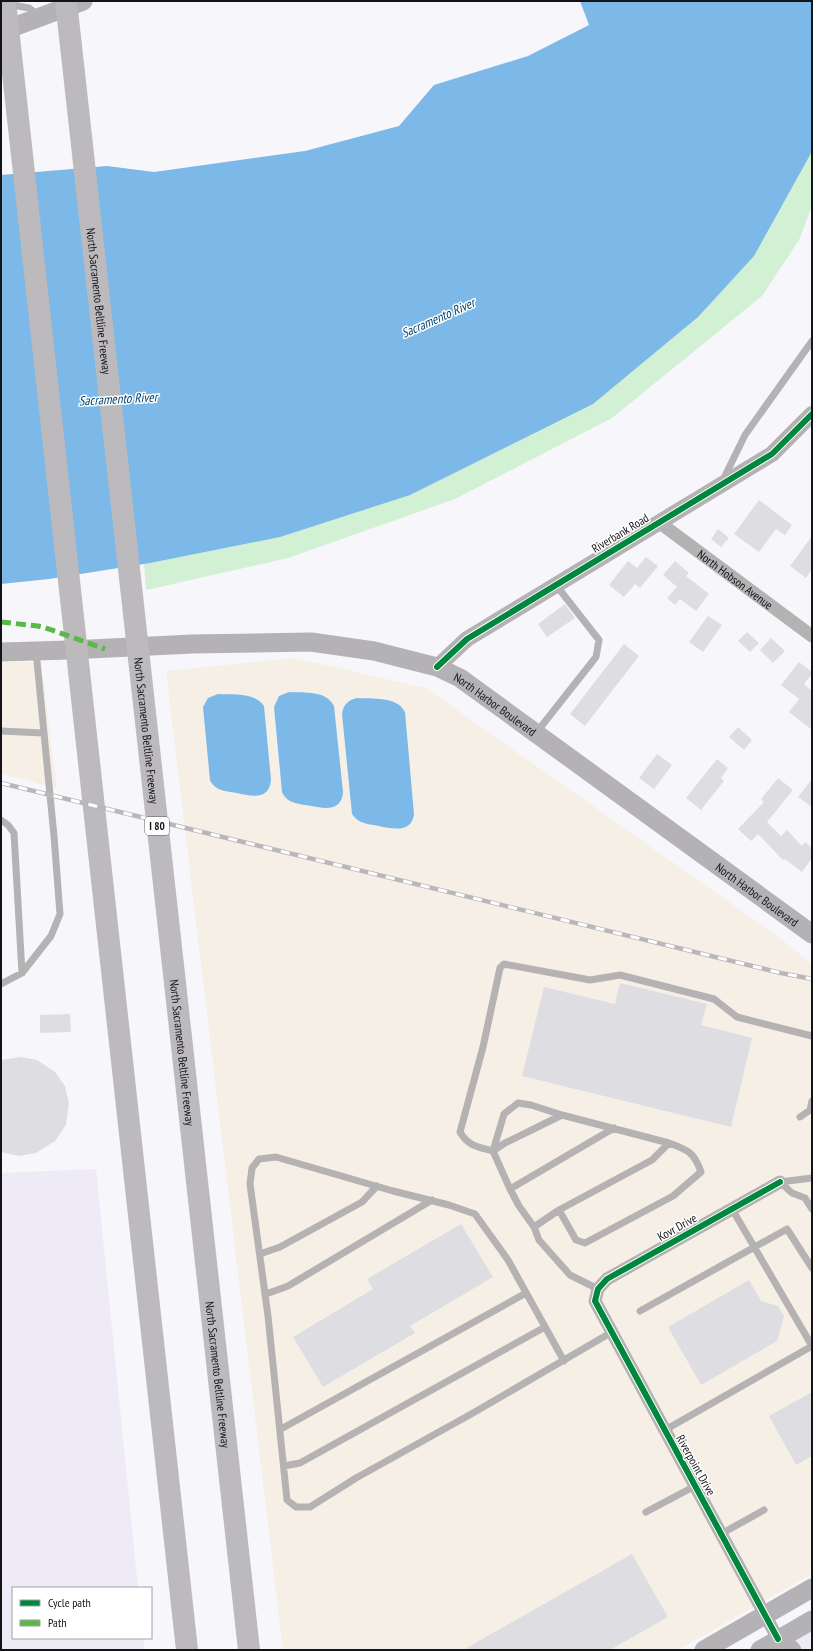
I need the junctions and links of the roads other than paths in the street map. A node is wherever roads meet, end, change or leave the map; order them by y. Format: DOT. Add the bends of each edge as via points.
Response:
graph roads {
  1 [pos="5,1"];
  2 [pos="66,1"];
  3 [pos="83,1"];
  4 [pos="1,3"];
  5 [pos="41,17"];
  6 [pos="1,30"];
  7 [pos="812,340"];
  8 [pos="812,414"];
  9 [pos="720,485"];
  10 [pos="660,523"];
  11 [pos="556,585"];
  12 [pos="812,636"];
  13 [pos="36,651"];
  14 [pos="1,652"];
  15 [pos="436,667"];
  16 [pos="1,731"];
  17 [pos="43,733"];
  18 [pos="536,734"];
  19 [pos="1,820"];
  20 [pos="807,928"];
  21 [pos="22,974"];
  22 [pos="1,984"];
  23 [pos="812,1036"];
  24 [pos="812,1101"];
  25 [pos="562,1115"];
  26 [pos="800,1117"];
  27 [pos="614,1128"];
  28 [pos="669,1143"];
  29 [pos="493,1151"];
  30 [pos="812,1178"];
  31 [pos="780,1182"];
  32 [pos="377,1186"];
  33 [pos="510,1189"];
  34 [pos="432,1200"];
  35 [pos="732,1209"];
  36 [pos="812,1209"];
  37 [pos="559,1210"];
  38 [pos="534,1227"];
  39 [pos="755,1247"];
  40 [pos="260,1254"];
  41 [pos="812,1268"];
  42 [pos="526,1293"];
  43 [pos="266,1294"];
  44 [pos="596,1295"];
  45 [pos="640,1311"];
  46 [pos="545,1327"];
  47 [pos="612,1332"];
  48 [pos="564,1361"];
  49 [pos="280,1429"];
  50 [pos="665,1430"];
  51 [pos="284,1466"];
  52 [pos="695,1486"];
  53 [pos="764,1510"];
  54 [pos="646,1512"];
  55 [pos="721,1534"];
  56 [pos="812,1588"];
  57 [pos="765,1615"];
  58 [pos="812,1620"];
  59 [pos="777,1644"];
  60 [pos="187,1650"];
  61 [pos="249,1650"];
  62 [pos="704,1650"];
  63 [pos="760,1650"];
  64 [pos="795,1650"];
  1 -- 60 [label="highway"];
  2 -- 61 [label="highway, North Sacramento Beltline Freeway / I 80"];
  3 -- 5 [label="main road"];
  4 -- 5 [label="lane" via="29,8"];
  5 -- 6 [label="main road"];
  7 -- 9 [label="lane" via="745,435"];
  8 -- 9 [label="street, Riverbank Road" via="772,454"];
  9 -- 10 [label="street, Riverbank Road"];
  10 -- 11 [label="street, Riverbank Road"];
  10 -- 12 [label="street, North Hobson Avenue"];
  11 -- 15 [label="street, Riverbank Road" via="467,639"];
  11 -- 18 [label="lane" via="599,640 596,657"];
  13 -- 14 [label="main road, North Harbor Boulevard"];
  13 -- 15 [label="main road, North Harbor Boulevard" via="312,642 374,650"];
  13 -- 17 [label="lane"];
  15 -- 18 [label="main road, North Harbor Boulevard" via="460,678"];
  16 -- 17 [label="lane"];
  17 -- 21 [label="lane" via="60,914 51,936"];
  18 -- 20 [label="main road, North Harbor Boulevard"];
  19 -- 21 [label="lane" via="14,833"];
  21 -- 22 [label="lane"];
  23 -- 29 [label="lane" via="737,1017 714,1000 620,975 590,980 504,964 500,968 483,1047 460,1132 465,1140"];
  24 -- 26 [label="lane" via="810,1110"];
  25 -- 27 [label="lane"];
  25 -- 29 [label="lane"];
  25 -- 29 [label="lane" via="518,1103 504,1114"];
  27 -- 28 [label="lane"];
  27 -- 33 [label="lane"];
  28 -- 37 [label="lane" via="652,1160"];
  28 -- 37 [label="lane" via="687,1149 696,1159 701,1172 673,1196 585,1243 576,1240"];
  29 -- 33 [label="lane"];
  30 -- 31 [label="lane"];
  31 -- 35 [label="street, Kovr Drive"];
  31 -- 36 [label="lane" via="792,1193 806,1198"];
  32 -- 34 [label="lane"];
  32 -- 40 [label="lane" via="362,1202 280,1247"];
  32 -- 40 [label="lane" via="276,1157 259,1159 252,1168 250,1184"];
  33 -- 38 [label="lane"];
  34 -- 42 [label="lane" via="475,1214 508,1260"];
  34 -- 43 [label="lane" via="288,1286"];
  35 -- 39 [label="lane"];
  35 -- 44 [label="street, Kovr Drive" via="607,1279"];
  37 -- 38 [label="lane"];
  38 -- 44 [label="lane" via="540,1240 570,1275"];
  39 -- 41 [label="lane" via="787,1229"];
  39 -- 45 [label="lane"];
  39 -- 50 [label="lane" via="812,1346"];
  40 -- 43 [label="lane"];
  42 -- 46 [label="lane"];
  42 -- 49 [label="lane"];
  43 -- 49 [label="lane"];
  44 -- 47 [label="street, Riverpoint Drive"];
  46 -- 48 [label="lane"];
  46 -- 51 [label="lane" via="300,1463"];
  47 -- 48 [label="lane"];
  47 -- 50 [label="street, Riverpoint Drive"];
  48 -- 51 [label="lane" via="356,1478 310,1507 296,1507 287,1500"];
  49 -- 51 [label="lane"];
  50 -- 52 [label="street, Riverpoint Drive"];
  52 -- 54 [label="lane"];
  52 -- 55 [label="street, Riverpoint Drive"];
  53 -- 55 [label="lane"];
  55 -- 57 [label="street, Riverpoint Drive"];
  56 -- 57 [label="main road"];
  57 -- 59 [label="street, Riverpoint Drive"];
  57 -- 62 [label="main road"];
  58 -- 59 [label="main road"];
  59 -- 63 [label="main road"];
  59 -- 64 [label="street"];
}
